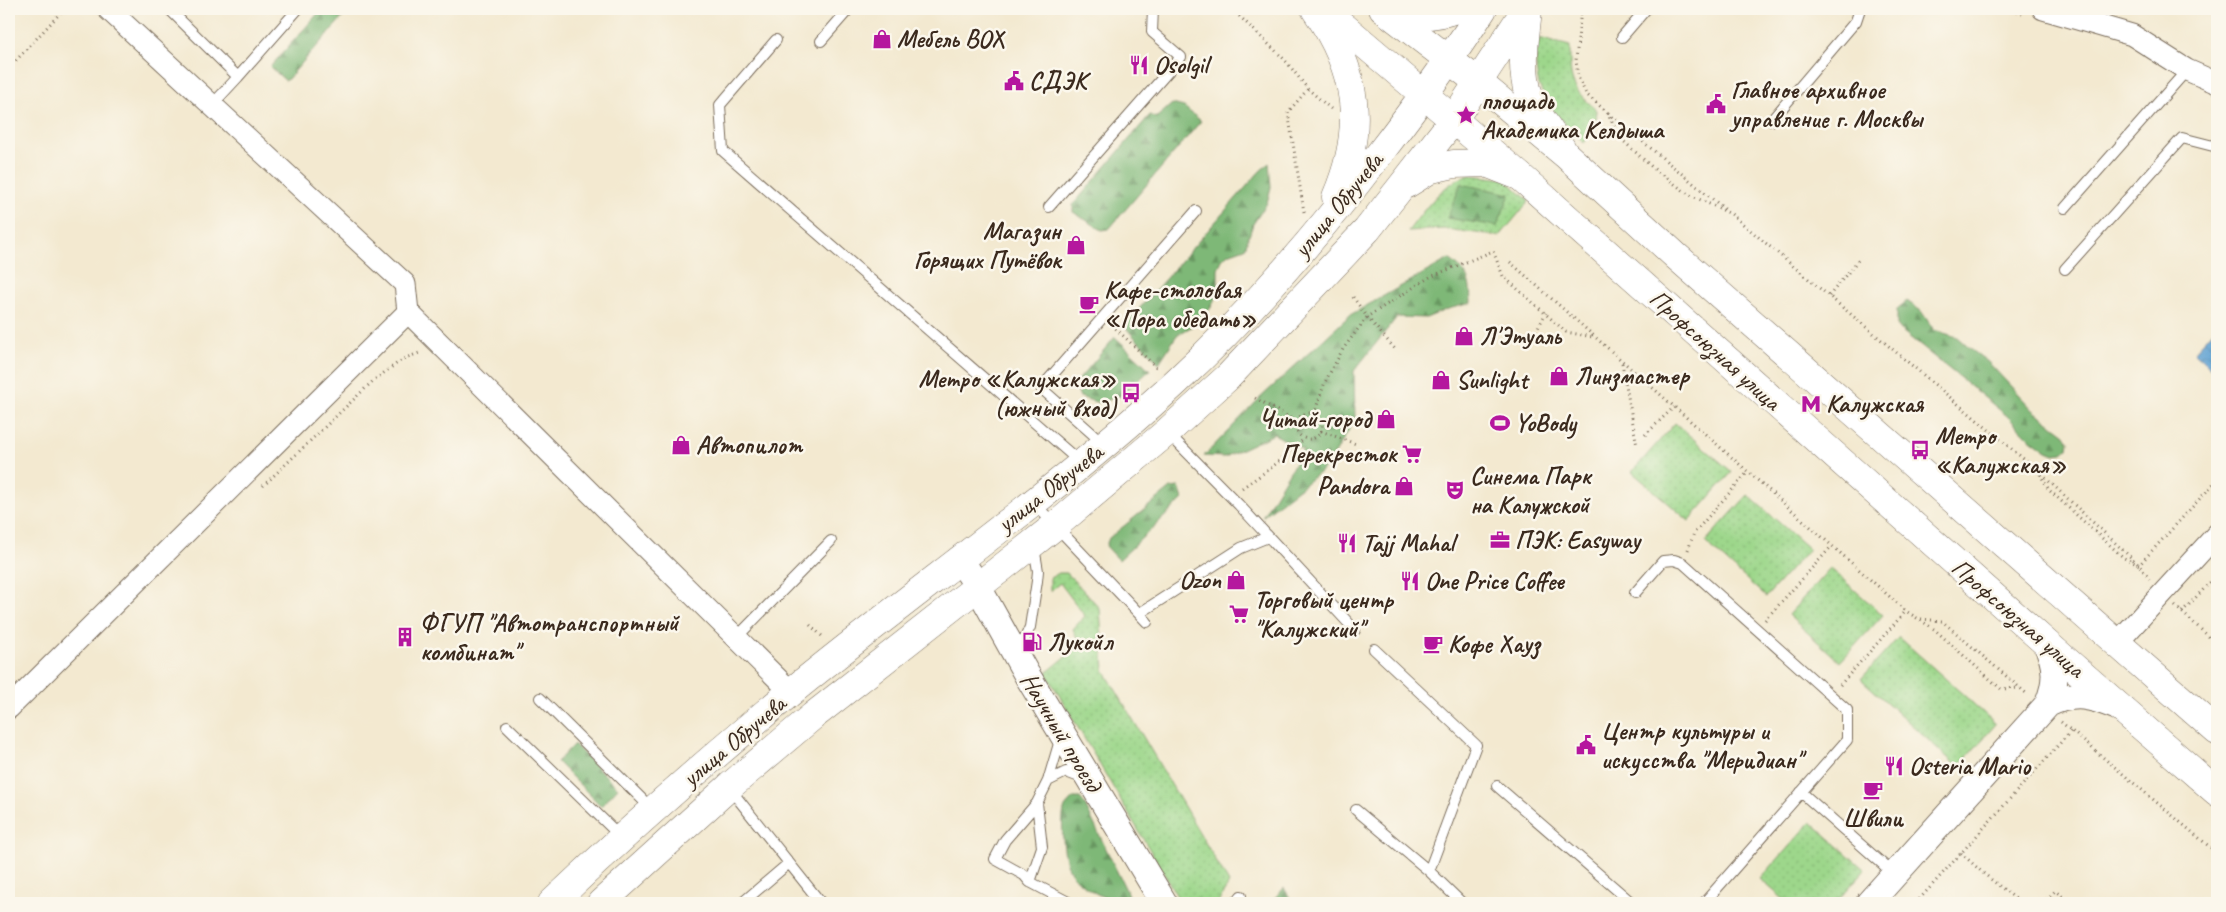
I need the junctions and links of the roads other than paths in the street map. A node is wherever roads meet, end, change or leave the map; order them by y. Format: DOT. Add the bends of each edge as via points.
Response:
graph roads {
  1 [pos="108,9"];
  2 [pos="170,9"];
  3 [pos="182,9"];
  4 [pos="298,9"];
  5 [pos="849,9"];
  6 [pos="1153,9"];
  7 [pos="1316,9"];
  8 [pos="1323,9"];
  9 [pos="1385,9"];
  10 [pos="1456,9"];
  11 [pos="1483,9"];
  12 [pos="1527,9"];
  13 [pos="1646,9"];
  14 [pos="1860,9"];
  15 [pos="2043,9"];
  16 [pos="185,24"];
  17 [pos="1622,38"];
  18 [pos="776,40"];
  19 [pos="821,41"];
  20 [pos="1450,60"];
  21 [pos="2187,70"];
  22 [pos="238,77"];
  23 [pos="1478,82"];
  24 [pos="2217,83"];
  25 [pos="1424,95"];
  26 [pos="212,105"];
  27 [pos="1454,119"];
  28 [pos="1771,121"];
  29 [pos="2217,148"];
  30 [pos="1566,155"];
  31 [pos="1521,177"];
  32 [pos="1401,187"];
  33 [pos="1049,207"];
  34 [pos="2064,208"];
  35 [pos="1196,211"];
  36 [pos="1315,222"];
  37 [pos="2065,270"];
  38 [pos="408,312"];
  39 [pos="1167,432"];
  40 [pos="1105,445"];
  41 [pos="1082,463"];
  42 [pos="1033,502"];
  43 [pos="1055,526"];
  44 [pos="2217,534"];
  45 [pos="1268,537"];
  46 [pos="831,541"];
  47 [pos="1034,543"];
  48 [pos="960,560"];
  49 [pos="978,587"];
  50 [pos="1635,593"];
  51 [pos="1140,613"];
  52 [pos="1147,622"];
  53 [pos="1355,630"];
  54 [pos="736,638"];
  55 [pos="2046,643"];
  56 [pos="2117,643"];
  57 [pos="1374,649"];
  58 [pos="1017,657"];
  59 [pos="791,692"];
  60 [pos="540,698"];
  61 [pos="2046,706"];
  62 [pos="2118,707"];
  63 [pos="9,708"];
  64 [pos="507,726"];
  65 [pos="2217,731"];
  66 [pos="1062,734"];
  67 [pos="1048,780"];
  68 [pos="1093,785"];
  69 [pos="1497,786"];
  70 [pos="729,787"];
  71 [pos="1801,792"];
  72 [pos="2217,792"];
  73 [pos="1037,803"];
  74 [pos="653,810"];
  75 [pos="1356,810"];
  76 [pos="622,838"];
  77 [pos="789,863"];
  78 [pos="1429,871"];
  79 [pos="1895,874"];
  80 [pos="1030,882"];
  81 [pos="552,903"];
  82 [pos="601,903"];
  83 [pos="742,903"];
  84 [pos="821,903"];
  85 [pos="1070,903"];
  86 [pos="1164,903"];
  87 [pos="1462,903"];
  88 [pos="1632,903"];
  89 [pos="1704,903"];
  90 [pos="1869,903"];
  1 -- 26 [label="street"];
  2 -- 16 [label="lane"];
  3 -- 16 [label="lane"];
  4 -- 22 [label="lane"];
  5 -- 19 [label="lane"];
  6 -- 33 [label="lane" via="1152,32 1181,57"];
  7 -- 36 [label="main road" via="1344,59 1353,94 1355,121 1343,182"];
  8 -- 25 [label="main road, Профсоюзная улица"];
  9 -- 10 [label="main road" via="1403,15 1426,16"];
  9 -- 20 [label="main road"];
  11 -- 20 [label="main road, улица Обручева"];
  12 -- 23 [label="main road, улица Обручева"];
  12 -- 30 [label="main road" via="1524,46 1529,96"];
  13 -- 17 [label="lane"];
  14 -- 28 [label="lane" via="1856,22"];
  15 -- 21 [label="street" via="2132,35"];
  16 -- 22 [label="lane"];
  18 -- 41 [label="lane" via="720,105 723,151"];
  20 -- 23 [label="main road"];
  20 -- 25 [label="main road, улица Обручева"];
  21 -- 24 [label="street"];
  21 -- 34 [label="lane"];
  22 -- 26 [label="lane"];
  23 -- 27 [label="main road, улица Обручева"];
  23 -- 30 [label="main road, Профсоюзная улица"];
  25 -- 27 [label="main road, Профсоюзная улица"];
  25 -- 36 [label="main road, улица Обручева"];
  26 -- 38 [label="street" via="405,284"];
  27 -- 31 [label="main road, Профсоюзная улица"];
  27 -- 32 [label="main road, улица Обручева"];
  29 -- 37 [label="lane" via="2182,138"];
  30 -- 56 [label="main road, Профсоюзная улица" via="1676,256"];
  31 -- 32 [label="main road" via="1486,163 1454,164 1431,169"];
  31 -- 55 [label="main road, Профсоюзная улица"];
  32 -- 39 [label="main road, улица Обручева" via="1367,230 1286,318"];
  35 -- 40 [label="lane" via="1042,388"];
  36 -- 40 [label="main road, улица Обручева" via="1259,300 1179,380"];
  38 -- 54 [label="street"];
  38 -- 63 [label="street"];
  39 -- 43 [label="main road, улица Обручева"];
  39 -- 45 [label="lane"];
  40 -- 41 [label="main road, улица Обручева"];
  41 -- 42 [label="main road, улица Обручева"];
  42 -- 43 [label="lane"];
  42 -- 48 [label="main road, улица Обручева"];
  43 -- 47 [label="main road, улица Обручева"];
  43 -- 51 [label="lane"];
  44 -- 56 [label="street"];
  45 -- 51 [label="lane" via="1241,548"];
  45 -- 53 [label="lane"];
  46 -- 54 [label="lane"];
  47 -- 49 [label="main road, улица Обручева"];
  47 -- 58 [label="lane" via="1037,581 1030,627"];
  48 -- 49 [label="street, Научный проезд"];
  48 -- 59 [label="main road, улица Обручева"];
  49 -- 58 [label="street, Научный проезд"];
  49 -- 70 [label="main road, улица Обручева" via="813,716"];
  50 -- 71 [label="lane" via="1664,561 1683,563 1847,710 1847,740"];
  51 -- 52 [label="lane"];
  54 -- 59 [label="street"];
  55 -- 61 [label="street" via="2054,659 2056,674 2054,690"];
  55 -- 62 [label="main road, Профсоюзная улица"];
  56 -- 65 [label="main road, Профсоюзная улица"];
  57 -- 78 [label="lane" via="1476,745"];
  58 -- 66 [label="street, Научный проезд"];
  59 -- 74 [label="main road, улица Обручева"];
  60 -- 74 [label="lane"];
  61 -- 62 [label="street" via="2062,697 2081,695"];
  61 -- 79 [label="street"];
  62 -- 72 [label="main road, Профсоюзная улица"];
  64 -- 76 [label="lane"];
  66 -- 67 [label="lane"];
  66 -- 68 [label="street, Научный проезд"];
  67 -- 68 [label="lane" via="1066,772"];
  67 -- 73 [label="lane"];
  68 -- 86 [label="street, Научный проезд"];
  69 -- 88 [label="lane"];
  70 -- 77 [label="lane"];
  70 -- 82 [label="main road, улица Обручева"];
  71 -- 79 [label="lane"];
  71 -- 89 [label="lane"];
  73 -- 80 [label="lane" via="1042,847"];
  73 -- 80 [label="lane" via="1005,840 995,859 1024,874"];
  74 -- 76 [label="main road, улица Обручева"];
  75 -- 78 [label="lane"];
  76 -- 81 [label="main road, улица Обручева"];
  77 -- 83 [label="lane"];
  77 -- 84 [label="lane"];
  78 -- 87 [label="lane"];
  79 -- 90 [label="street"];
  80 -- 85 [label="lane"];
}
